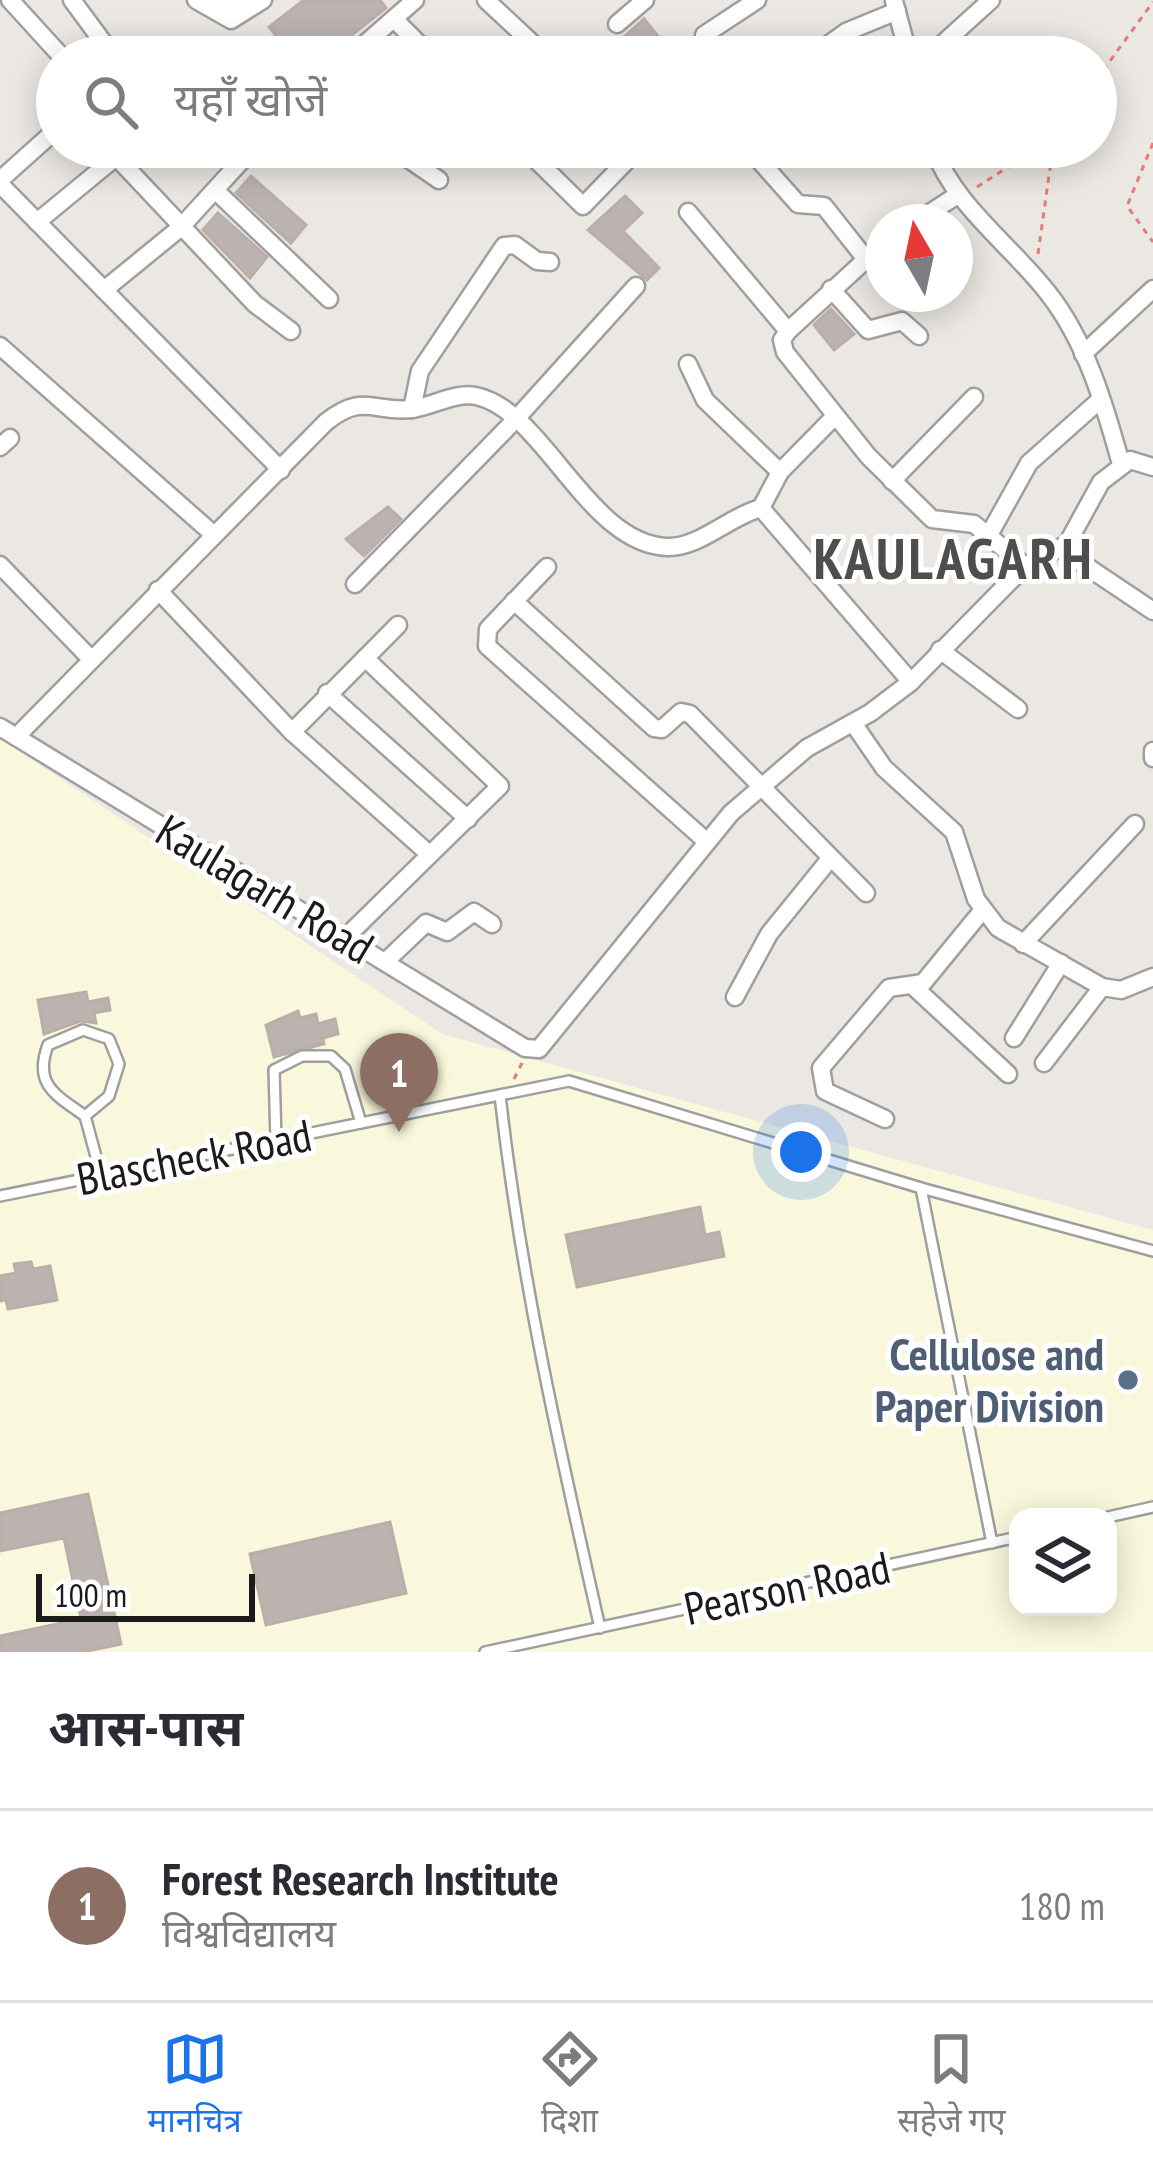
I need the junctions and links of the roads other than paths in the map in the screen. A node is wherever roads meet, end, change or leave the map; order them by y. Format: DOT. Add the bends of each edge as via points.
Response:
graph roads {
  1 [pos="10,0"];
  2 [pos="72,0"];
  3 [pos="196,0"];
  4 [pos="221,0"];
  5 [pos="241,0"];
  6 [pos="263,0"];
  7 [pos="486,0"];
  8 [pos="645,0"];
  9 [pos="757,0"];
  10 [pos="991,0"];
  11 [pos="412,1"];
  12 [pos="895,5"];
  13 [pos="394,19"];
  14 [pos="617,24"];
  15 [pos="704,34"];
  16 [pos="43,36"];
  17 [pos="99,36"];
  18 [pos="374,36"];
  19 [pos="411,36"];
  20 [pos="525,36"];
  21 [pos="840,36"];
  22 [pos="903,36"];
  23 [pos="951,36"];
  24 [pos="36,149"];
  25 [pos="95,168"];
  26 [pos="126,168"];
  27 [pos="235,168"];
  28 [pos="422,168"];
  29 [pos="548,168"];
  30 [pos="620,168"];
  31 [pos="766,168"];
  32 [pos="945,168"];
  33 [pos="439,180"];
  34 [pos="0,182"];
  35 [pos="215,190"];
  36 [pos="959,194"];
  37 [pos="944,204"];
  38 [pos="688,212"];
  39 [pos="37,222"];
  40 [pos="180,228"];
  41 [pos="865,258"];
  42 [pos="550,262"];
  43 [pos="636,286"];
  44 [pos="831,289"];
  45 [pos="1153,289"];
  46 [pos="104,290"];
  47 [pos="329,299"];
  48 [pos="788,331"];
  49 [pos="291,332"];
  50 [pos="919,336"];
  51 [pos="0,346"];
  52 [pos="1083,354"];
  53 [pos="688,364"];
  54 [pos="974,397"];
  55 [pos="1101,399"];
  56 [pos="412,409"];
  57 [pos="834,418"];
  58 [pos="515,420"];
  59 [pos="1121,464"];
  60 [pos="1153,467"];
  61 [pos="281,470"];
  62 [pos="780,472"];
  63 [pos="892,481"];
  64 [pos="761,508"];
  65 [pos="990,533"];
  66 [pos="213,534"];
  67 [pos="1067,544"];
  68 [pos="0,565"];
  69 [pos="548,566"];
  70 [pos="1024,566"];
  71 [pos="355,584"];
  72 [pos="158,590"];
  73 [pos="514,602"];
  74 [pos="1153,610"];
  75 [pos="398,625"];
  76 [pos="940,650"];
  77 [pos="88,657"];
  78 [pos="365,658"];
  79 [pos="911,682"];
  80 [pos="327,693"];
  81 [pos="1018,709"];
  82 [pos="853,722"];
  83 [pos="8,732"];
  84 [pos="292,732"];
  85 [pos="763,783"];
  86 [pos="467,819"];
  87 [pos="1135,824"];
  88 [pos="706,841"];
  89 [pos="428,853"];
  90 [pos="830,860"];
  91 [pos="866,892"];
  92 [pos="982,910"];
  93 [pos="492,924"];
  94 [pos="345,938"];
  95 [pos="1023,944"];
  96 [pos="385,962"];
  97 [pos="1061,963"];
  98 [pos="1153,977"];
  99 [pos="914,987"];
  100 [pos="1102,987"];
  101 [pos="735,997"];
  102 [pos="1014,1038"];
  103 [pos="1044,1063"];
  104 [pos="1008,1074"];
  105 [pos="505,1094"];
  106 [pos="85,1117"];
  107 [pos="885,1119"];
  108 [pos="361,1123"];
  109 [pos="277,1140"];
  110 [pos="101,1175"];
  111 [pos="921,1188"];
  112 [pos="0,1196"];
  113 [pos="1153,1251"];
  114 [pos="1153,1507"];
  115 [pos="1117,1515"];
  116 [pos="1009,1540"];
  117 [pos="992,1543"];
  118 [pos="600,1628"];
  119 [pos="485,1652"];
  1 -- 16 [label="street"];
  2 -- 17 [label="street"];
  3 -- 6 [label="street" via="230,20"];
  4 -- 5 [label="street"];
  7 -- 20 [label="street"];
  8 -- 14 [label="street"];
  9 -- 15 [label="street"];
  10 -- 23 [label="street"];
  11 -- 13 [label="street"];
  12 -- 21 [label="street"];
  12 -- 22 [label="street"];
  13 -- 18 [label="street"];
  13 -- 19 [label="street"];
  24 -- 34 [label="street"];
  25 -- 39 [label="street"];
  26 -- 40 [label="street"];
  27 -- 35 [label="street"];
  28 -- 33 [label="street"];
  29 -- 30 [label="street" via="584,206"];
  31 -- 41 [label="street" via="798,204 824,206"];
  32 -- 36 [label="street"];
  34 -- 39 [label="street"];
  35 -- 40 [label="street"];
  35 -- 47 [label="street"];
  36 -- 37 [label="street"];
  36 -- 52 [label="street" via="1032,272"];
  38 -- 48 [label="street"];
  39 -- 46 [label="street"];
  40 -- 46 [label="street"];
  40 -- 49 [label="street"];
  41 -- 44 [label="street"];
  42 -- 56 [label="street" via="504,246 420,370"];
  43 -- 58 [label="street"];
  44 -- 48 [label="street"];
  44 -- 50 [label="street" via="868,330 902,321"];
  45 -- 52 [label="street"];
  46 -- 61 [label="street"];
  48 -- 57 [label="street" via="785,352"];
  51 -- 66 [label="street"];
  52 -- 55 [label="street"];
  53 -- 62 [label="street" via="706,400"];
  54 -- 63 [label="street"];
  55 -- 59 [label="street"];
  55 -- 65 [label="street" via="1029,463"];
  56 -- 58 [label="street" via="473,395"];
  56 -- 61 [label="street" via="369,403 339,412"];
  57 -- 62 [label="street"];
  57 -- 63 [label="street"];
  58 -- 64 [label="street" via="602,513 646,544 682,546"];
  58 -- 71 [label="street"];
  59 -- 60 [label="street"];
  59 -- 67 [label="street" via="1082,510"];
  61 -- 66 [label="street"];
  62 -- 64 [label="street"];
  63 -- 65 [label="street" via="932,519"];
  64 -- 79 [label="street"];
  65 -- 70 [label="street"];
  66 -- 72 [label="street"];
  67 -- 70 [label="street"];
  67 -- 74 [label="street" via="1080,562"];
  68 -- 77 [label="street"];
  69 -- 73 [label="street"];
  70 -- 76 [label="street"];
  72 -- 77 [label="street"];
  72 -- 84 [label="street"];
  73 -- 85 [label="street" via="654,728 685,711"];
  73 -- 88 [label="street" via="488,629 490,651"];
  75 -- 78 [label="street"];
  76 -- 79 [label="street"];
  76 -- 81 [label="street"];
  77 -- 83 [label="street"];
  78 -- 80 [label="street"];
  78 -- 86 [label="street" via="499,783"];
  79 -- 82 [label="street"];
  80 -- 84 [label="street"];
  80 -- 86 [label="street"];
  82 -- 85 [label="street"];
  82 -- 92 [label="street" via="884,768 954,832"];
  83 -- 94 [label="street, Kaulagarh Road"];
  84 -- 89 [label="street"];
  85 -- 88 [label="street"];
  85 -- 90 [label="street"];
  86 -- 89 [label="street"];
  87 -- 95 [label="street"];
  88 -- 96 [label="street, Kaulagarh Road" via="532,1050"];
  89 -- 94 [label="street"];
  90 -- 91 [label="street"];
  90 -- 101 [label="street" via="769,934"];
  92 -- 95 [label="street"];
  92 -- 99 [label="street"];
  93 -- 96 [label="street" via="474,912 447,932 426,923"];
  94 -- 96 [label="street, Kaulagarh Road"];
  95 -- 97 [label="street"];
  97 -- 100 [label="street"];
  97 -- 102 [label="street"];
  98 -- 100 [label="street" via="1121,990"];
  99 -- 104 [label="street"];
  99 -- 107 [label="street" via="889,988 821,1068 825,1090"];
  100 -- 103 [label="street"];
  105 -- 108 [label="lane, Blascheck Road"];
  105 -- 111 [label="lane, Blascheck Road" via="569,1081"];
  105 -- 118 [label="lane" via="510,1188"];
  106 -- 106 [label="lane" via="52,1094 42,1073 52,1040 90,1030 114,1045 119,1075"];
  106 -- 110 [label="lane"];
  108 -- 109 [label="lane, Blascheck Road"];
  108 -- 109 [label="lane" via="345,1069 324,1054 302,1056 279,1064 272,1078"];
  109 -- 110 [label="lane, Blascheck Road"];
  110 -- 112 [label="lane, Blascheck Road"];
  111 -- 113 [label="lane, Blascheck Road"];
  111 -- 117 [label="lane"];
  114 -- 115 [label="lane"];
  116 -- 117 [label="lane, Pearson Road"];
  117 -- 118 [label="lane, Pearson Road"];
  118 -- 119 [label="lane, Pearson Road"];
}
